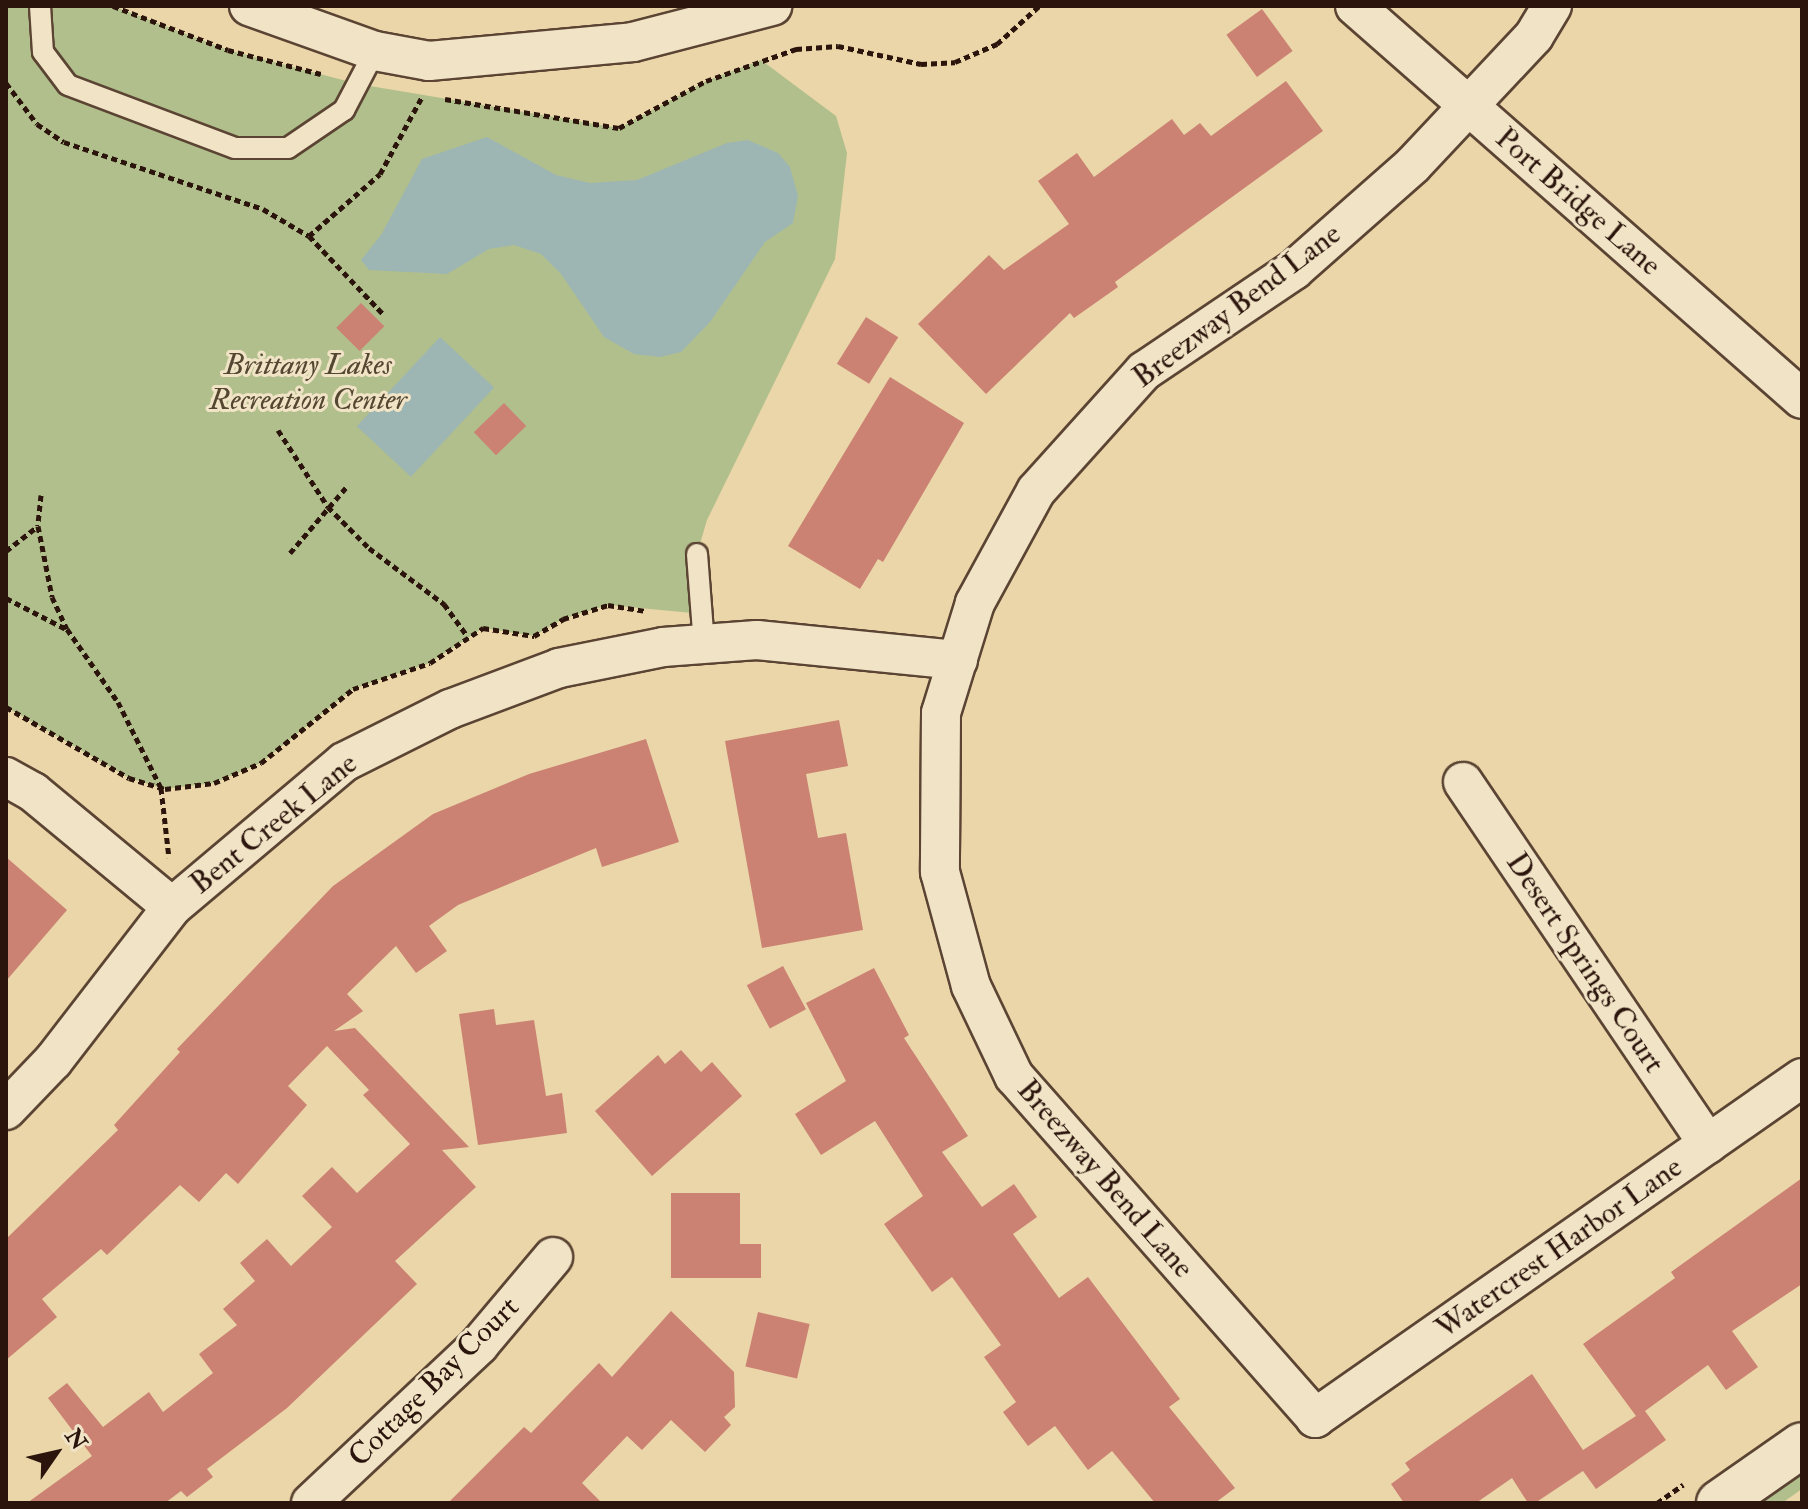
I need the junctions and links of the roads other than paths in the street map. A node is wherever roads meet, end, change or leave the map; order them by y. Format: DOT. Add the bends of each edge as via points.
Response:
graph roads {
  1 [pos="40,6"];
  2 [pos="249,6"];
  3 [pos="772,6"];
  4 [pos="1355,6"];
  5 [pos="1552,6"];
  6 [pos="375,51"];
  7 [pos="1470,107"];
  8 [pos="1802,399"];
  9 [pos="697,554"];
  10 [pos="704,644"];
  11 [pos="958,660"];
  12 [pos="6,777"];
  13 [pos="1463,782"];
  14 [pos="172,907"];
  15 [pos="1802,1078"];
  16 [pos="6,1110"];
  17 [pos="1708,1144"];
  18 [pos="553,1257"];
  19 [pos="1315,1418"];
  20 [pos="1802,1445"];
  21 [pos="311,1503"];
  22 [pos="1719,1503"];
  1 -- 6 [label="lane" via="43,52 68,85 235,148 288,148 344,110"];
  2 -- 6 [label="street"];
  3 -- 6 [label="street" via="633,42 429,61"];
  4 -- 7 [label="street, Port Bridge Lane"];
  5 -- 7 [label="street, Breezway Bend Lane" via="1534,36"];
  7 -- 8 [label="street, Port Bridge Lane"];
  7 -- 11 [label="street, Breezway Bend Lane" via="1294,270 1144,371 1036,491 975,603"];
  9 -- 10 [label="lane"];
  10 -- 11 [label="street, Bent Creek Lane" via="757,640"];
  10 -- 14 [label="street, Bent Creek Lane" via="559,668 450,709 344,762"];
  11 -- 19 [label="street, Breezway Bend Lane" via="941,713 940,872 971,986 1014,1076"];
  12 -- 14 [label="street" via="33,792"];
  13 -- 17 [label="street, Desert Springs Court"];
  14 -- 16 [label="street, Bent Creek Lane" via="53,1061"];
  15 -- 17 [label="street, Watercrest Harbor Lane"];
  17 -- 19 [label="street, Watercrest Harbor Lane"];
  18 -- 21 [label="street, Cottage Bay Court" via="479,1345"];
  20 -- 22 [label="street"];
}
